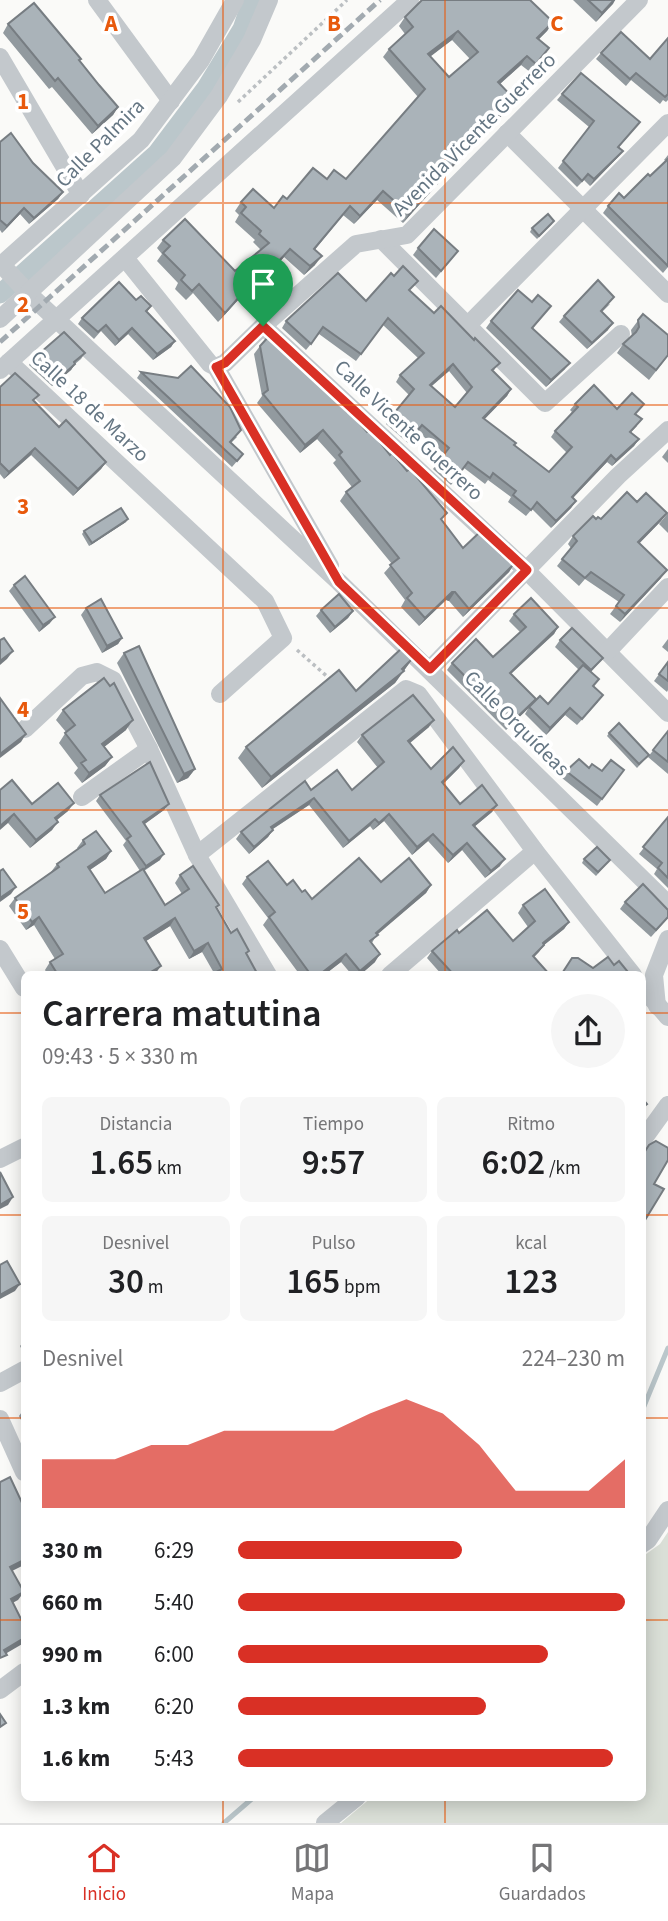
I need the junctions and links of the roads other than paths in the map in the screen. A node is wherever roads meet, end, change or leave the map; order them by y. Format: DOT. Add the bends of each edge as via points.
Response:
graph roads {
  1 [pos="97,0"];
  2 [pos="235,0"];
  3 [pos="269,0"];
  4 [pos="410,0"];
  5 [pos="639,0"];
  6 [pos="0,57"];
  7 [pos="171,101"];
  8 [pos="668,122"];
  9 [pos="507,133"];
  10 [pos="81,195"];
  11 [pos="583,209"];
  12 [pos="381,239"];
  13 [pos="125,258"];
  14 [pos="2,266"];
  15 [pos="664,283"];
  16 [pos="27,293"];
  17 [pos="0,319"];
  18 [pos="57,319"];
  19 [pos="263,326"];
  20 [pos="467,326"];
  21 [pos="621,334"];
  22 [pos="4,366"];
  23 [pos="216,367"];
  24 [pos="668,430"];
  25 [pos="527,570"];
  26 [pos="339,582"];
  27 [pos="668,587"];
  28 [pos="607,652"];
  29 [pos="430,669"];
  30 [pos="220,694"];
  31 [pos="664,702"];
  32 [pos="25,729"];
  33 [pos="149,749"];
  34 [pos="82,797"];
  35 [pos="535,851"];
  36 [pos="197,855"];
  37 [pos="668,904"];
  38 [pos="668,939"];
  39 [pos="0,949"];
  40 [pos="266,971"];
  41 [pos="395,971"];
  42 [pos="630,971"];
  43 [pos="21,983"];
  44 [pos="646,992"];
  45 [pos="663,1011"];
  46 [pos="668,1105"];
  47 [pos="646,1135"];
  48 [pos="21,1148"];
  49 [pos="0,1159"];
  50 [pos="21,1372"];
  51 [pos="0,1383"];
  52 [pos="0,1419"];
  53 [pos="21,1465"];
  54 [pos="668,1510"];
  55 [pos="646,1541"];
  56 [pos="21,1674"];
  57 [pos="0,1690"];
  58 [pos="352,1801"];
  59 [pos="325,1823"];
  1 -- 7 [label="street"];
  2 -- 7 [label="street, Calle Palmira"];
  3 -- 16 [label="street" via="219,96 173,158"];
  4 -- 13 [label="street, Calle 18 de Marzo"];
  5 -- 9 [label="street, Avenida Vicente Guerrero"];
  6 -- 10 [label="street"];
  7 -- 10 [label="street, Calle Palmira" via="141,140"];
  8 -- 11 [label="street"];
  9 -- 11 [label="street"];
  9 -- 12 [label="street, Avenida Vicente Guerrero" via="407,235"];
  10 -- 14 [label="street, Calle Palmira"];
  11 -- 15 [label="street"];
  11 -- 20 [label="street"];
  12 -- 19 [label="street, Avenida Vicente Guerrero" via="356,244"];
  12 -- 20 [label="street"];
  13 -- 18 [label="street, Calle 18 de Marzo"];
  13 -- 23 [label="street"];
  14 -- 16 [label="street, Calle Orquídeas"];
  16 -- 17 [label="street"];
  16 -- 18 [label="street, Calle Orquídeas"];
  18 -- 22 [label="street, Calle 18 de Marzo"];
  18 -- 26 [label="street, Calle Orquídeas"];
  19 -- 23 [label="street"];
  19 -- 25 [label="street, Calle Vicente Guerrero"];
  20 -- 21 [label="street" via="545,403"];
  22 -- 30 [label="street, Calle 18 de Marzo" via="265,601 283,638"];
  23 -- 26 [label="street"];
  24 -- 25 [label="street"];
  25 -- 28 [label="street, Calle Vicente Guerrero"];
  25 -- 29 [label="street"];
  26 -- 29 [label="street, Calle Orquídeas"];
  27 -- 28 [label="street"];
  28 -- 31 [label="street, Calle Vicente Guerrero"];
  29 -- 37 [label="street, Calle Orquídeas"];
  32 -- 33 [label="street" via="82,676 97,672 113,680"];
  33 -- 34 [label="street"];
  33 -- 36 [label="street"];
  35 -- 36 [label="street" via="418,694 405,689"];
  35 -- 41 [label="street"];
  35 -- 42 [label="street"];
  36 -- 40 [label="street"];
  38 -- 45 [label="street" via="654,975"];
  39 -- 43 [label="street"];
  44 -- 45 [label="street"];
  46 -- 47 [label="street"];
  48 -- 49 [label="street"];
  50 -- 51 [label="street"];
  52 -- 53 [label="street"];
  54 -- 55 [label="street"];
  56 -- 57 [label="street"];
  58 -- 59 [label="street"];
}
